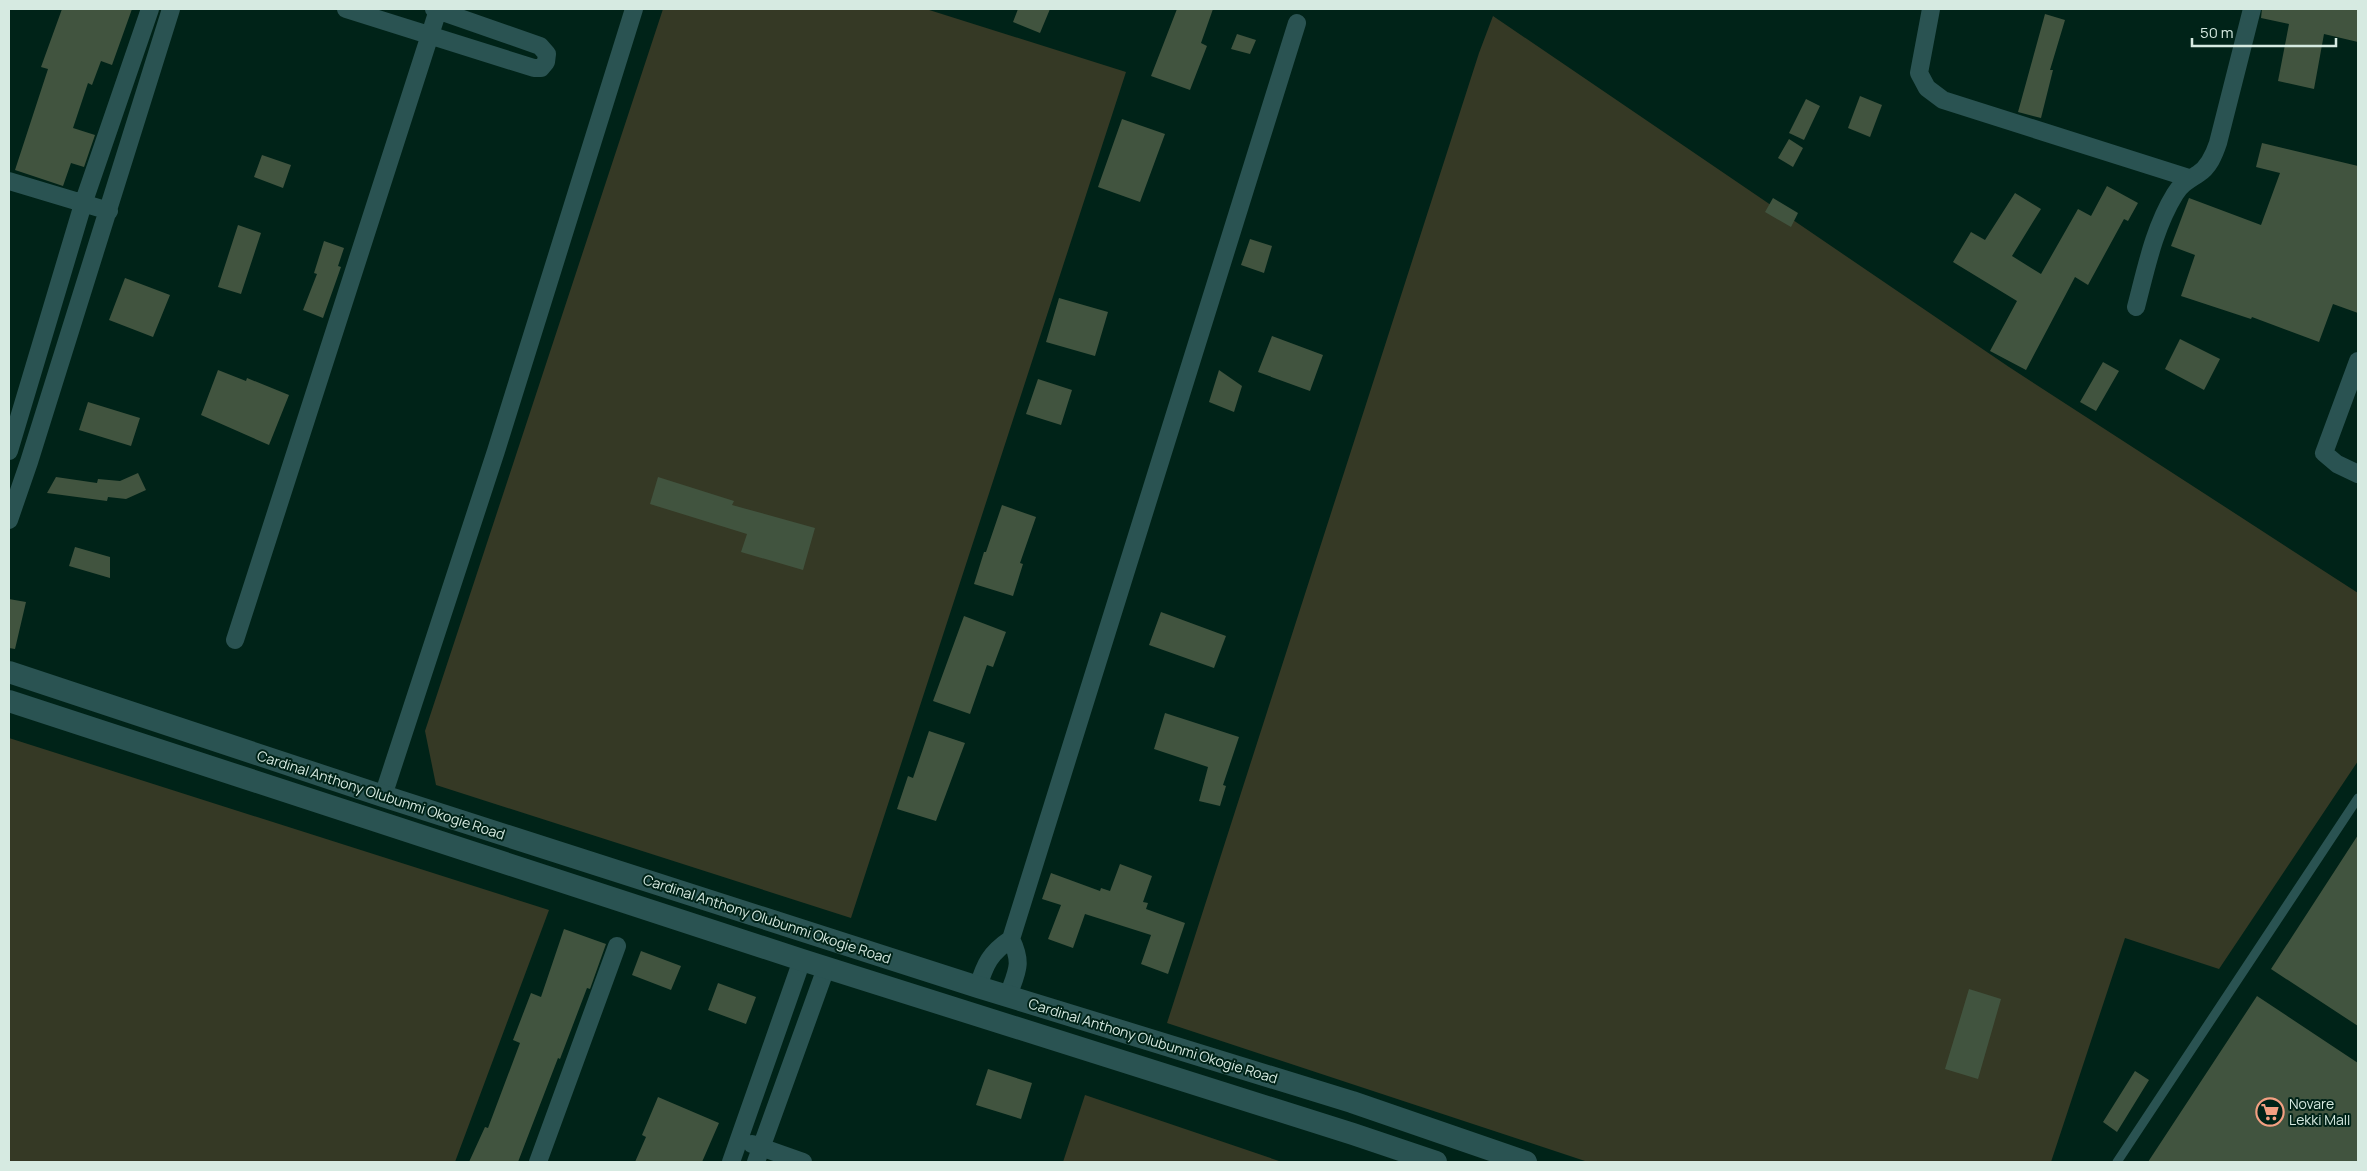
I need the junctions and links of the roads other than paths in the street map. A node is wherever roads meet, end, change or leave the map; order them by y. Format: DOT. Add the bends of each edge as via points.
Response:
graph roads {
  1 [pos="150,9"];
  2 [pos="172,9"];
  3 [pos="346,9"];
  4 [pos="436,9"];
  5 [pos="634,9"];
  6 [pos="1931,9"];
  7 [pos="2252,9"];
  8 [pos="1297,23"];
  9 [pos="430,34"];
  10 [pos="2189,178"];
  11 [pos="9,181"];
  12 [pos="83,204"];
  13 [pos="109,211"];
  14 [pos="2136,306"];
  15 [pos="2358,361"];
  16 [pos="9,452"];
  17 [pos="29,462"];
  18 [pos="2358,474"];
  19 [pos="9,520"];
  20 [pos="235,640"];
  21 [pos="9,672"];
  22 [pos="9,700"];
  23 [pos="92,700"];
  24 [pos="84,725"];
  25 [pos="383,796"];
  26 [pos="2358,798"];
  27 [pos="1011,939"];
  28 [pos="617,946"];
  29 [pos="802,960"];
  30 [pos="826,968"];
  31 [pos="978,987"];
  32 [pos="1008,996"];
  33 [pos="739,1140"];
  34 [pos="758,1155"];
  35 [pos="538,1162"];
  36 [pos="731,1162"];
  37 [pos="804,1162"];
  38 [pos="1436,1162"];
  39 [pos="1526,1162"];
  40 [pos="2117,1162"];
  1 -- 12 [label="street"];
  2 -- 13 [label="street"];
  3 -- 9 [label="street"];
  4 -- 9 [label="street"];
  4 -- 9 [label="street" via="540,46 547,54 546,62 541,68 534,68"];
  5 -- 25 [label="street" via="496,451"];
  6 -- 10 [label="street" via="1919,73 1927,88 1943,100"];
  7 -- 10 [label="street" via="2218,143 2211,161"];
  8 -- 27 [label="street"];
  9 -- 20 [label="street"];
  10 -- 14 [label="street" via="2176,193 2155,239"];
  11 -- 12 [label="street"];
  12 -- 13 [label="street"];
  12 -- 16 [label="street"];
  13 -- 17 [label="street"];
  15 -- 18 [label="street" via="2324,453 2337,464"];
  16 -- 17 [label="street"];
  17 -- 19 [label="street"];
  21 -- 23 [label="street, Cardinal Anthony Olubunmi Okogie Road"];
  22 -- 24 [label="street, Cardinal Anthony Olubunmi Okogie Road"];
  23 -- 24 [label="street"];
  23 -- 25 [label="street, Cardinal Anthony Olubunmi Okogie Road"];
  24 -- 29 [label="street, Cardinal Anthony Olubunmi Okogie Road"];
  25 -- 31 [label="street, Cardinal Anthony Olubunmi Okogie Road"];
  26 -- 40 [label="lane"];
  27 -- 31 [label="street" via="996,948 985,964"];
  27 -- 32 [label="street" via="1018,955 1017,972"];
  28 -- 35 [label="street"];
  29 -- 30 [label="street, Cardinal Anthony Olubunmi Okogie Road"];
  29 -- 33 [label="street"];
  30 -- 34 [label="street"];
  30 -- 38 [label="street, Cardinal Anthony Olubunmi Okogie Road"];
  31 -- 32 [label="street, Cardinal Anthony Olubunmi Okogie Road"];
  32 -- 39 [label="street, Cardinal Anthony Olubunmi Okogie Road" via="1352,1102"];
  33 -- 34 [label="street"];
  33 -- 36 [label="street"];
  34 -- 37 [label="street"];
}
